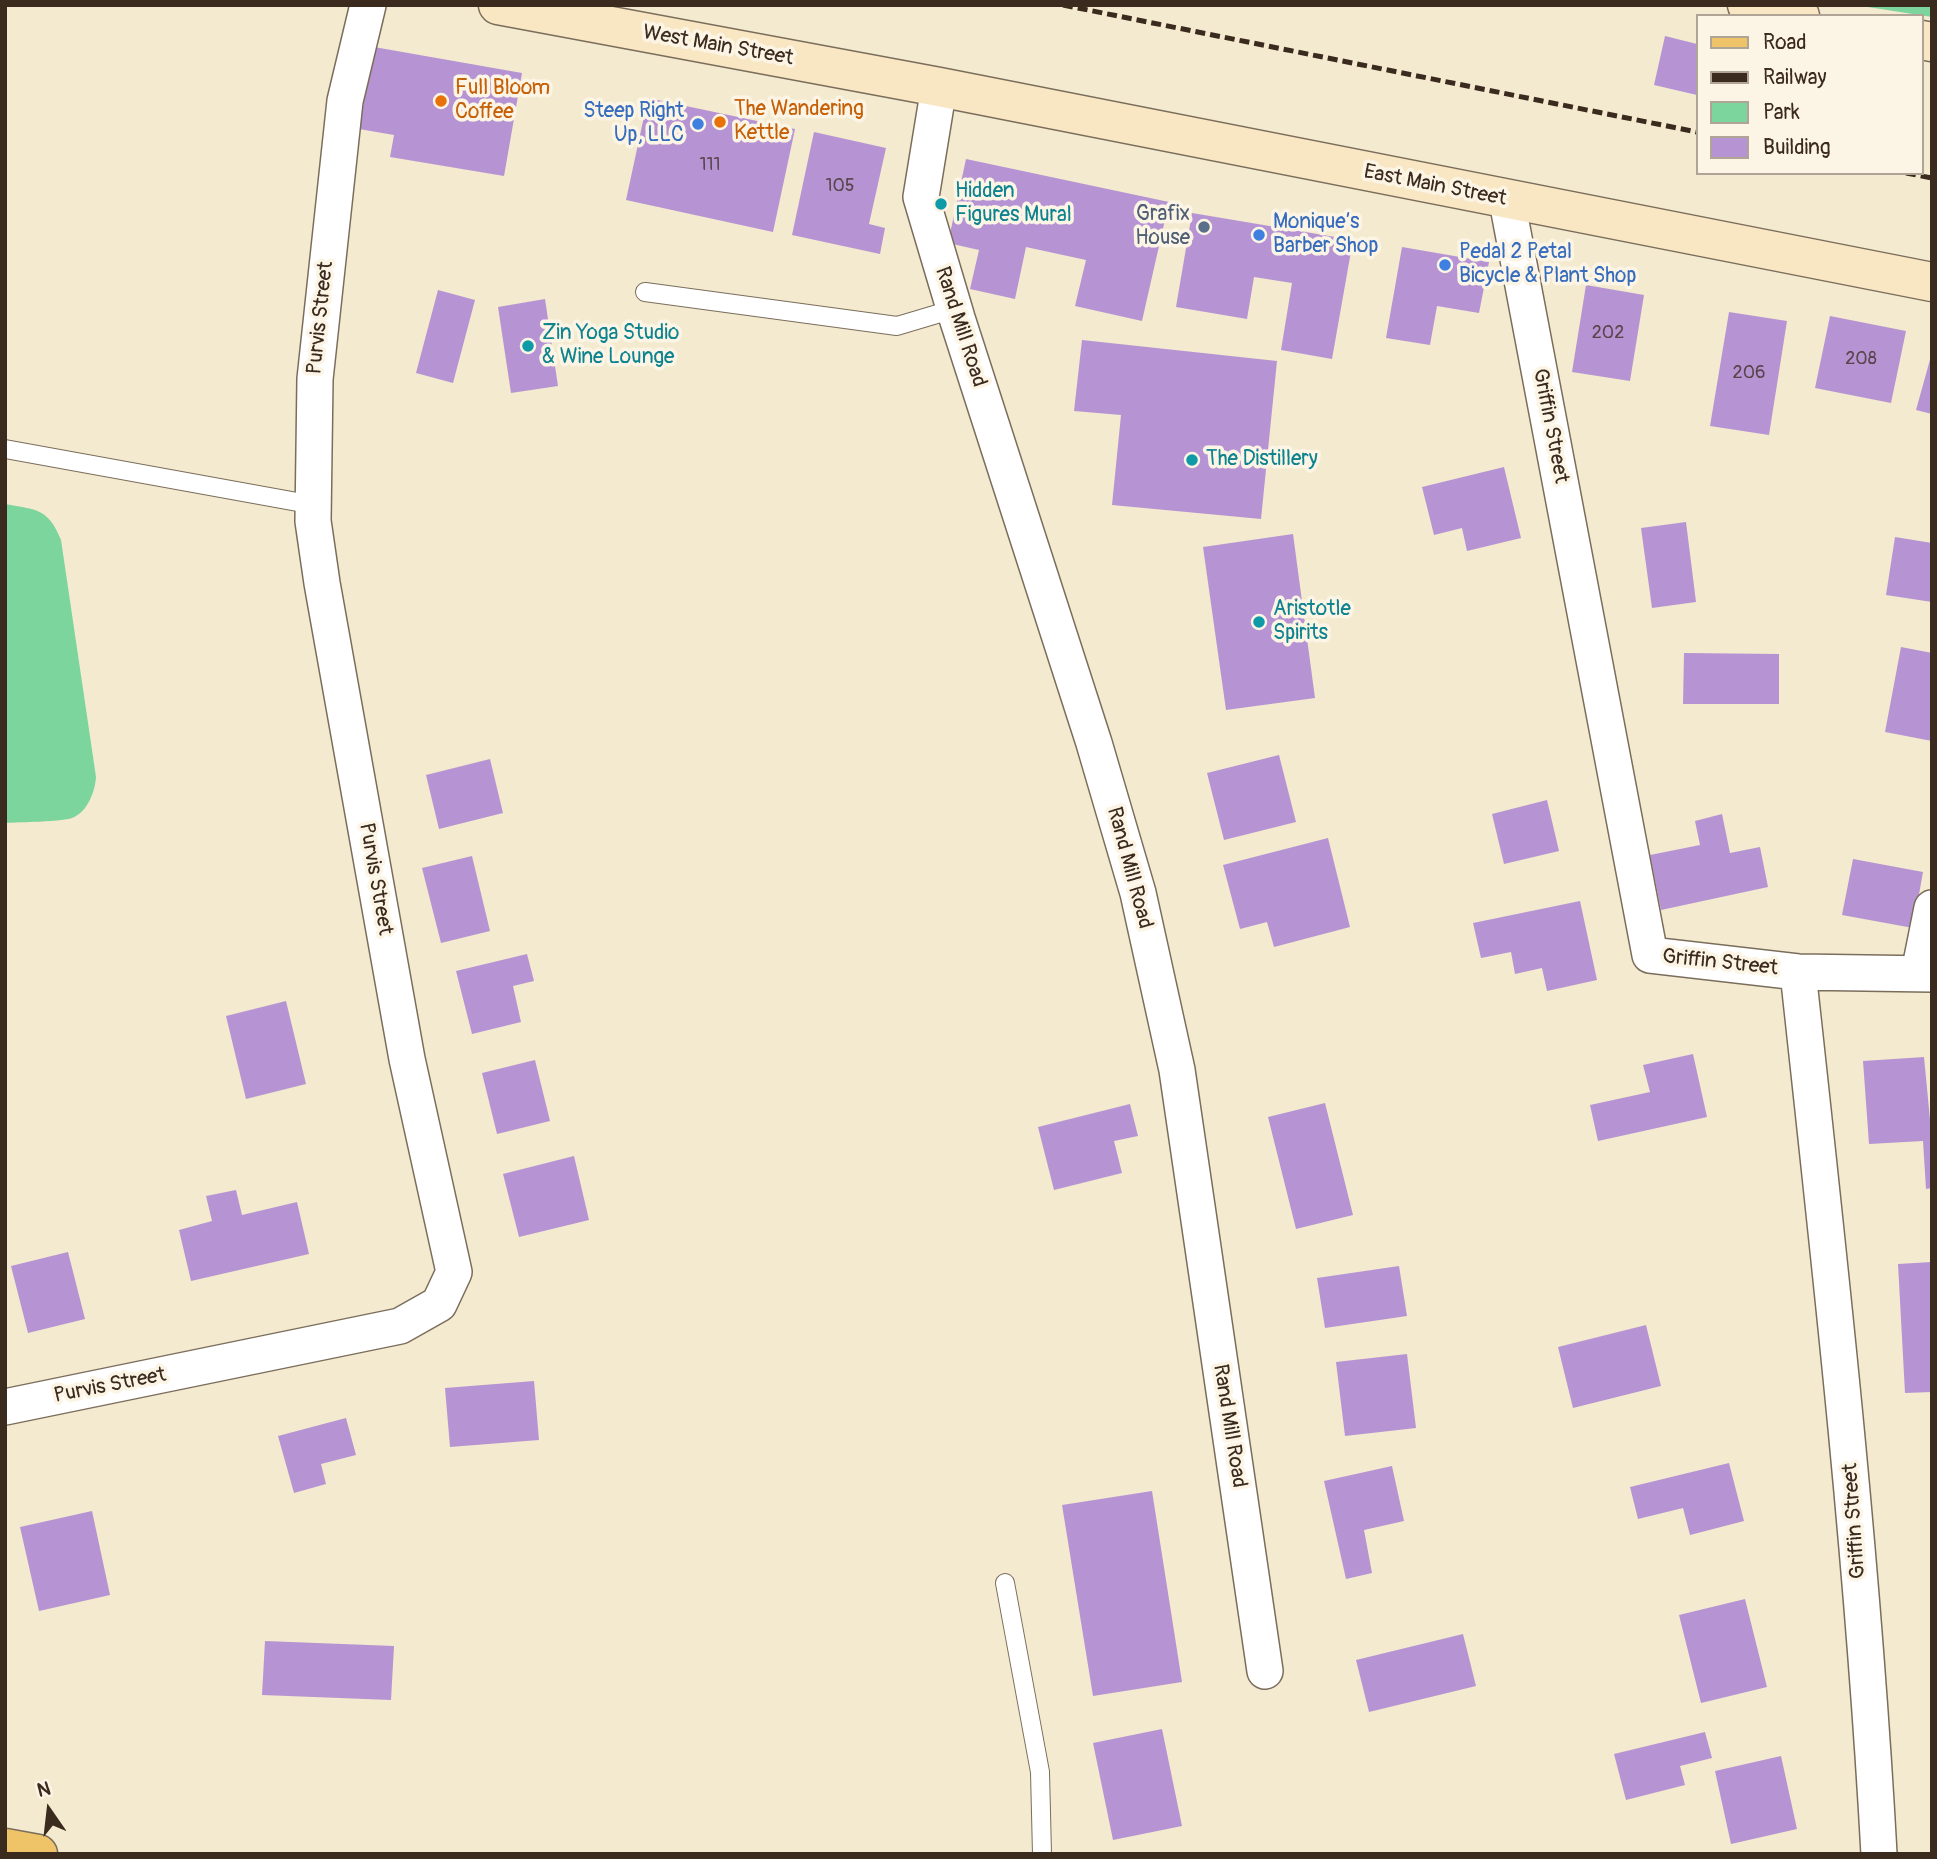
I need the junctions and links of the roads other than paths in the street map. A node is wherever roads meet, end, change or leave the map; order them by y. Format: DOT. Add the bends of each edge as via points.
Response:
graph roads {
  1 [pos="368,5"];
  2 [pos="498,5"];
  3 [pos="1747,5"];
  4 [pos="1790,14"];
  5 [pos="939,87"];
  6 [pos="1507,201"];
  7 [pos="1932,282"];
  8 [pos="645,292"];
  9 [pos="954,309"];
  10 [pos="5,449"];
  11 [pos="314,505"];
  12 [pos="1932,908"];
  13 [pos="1798,972"];
  14 [pos="1925,974"];
  15 [pos="5,1407"];
  16 [pos="1005,1583"];
  17 [pos="1265,1671"];
  18 [pos="5,1848"];
  19 [pos="38,1854"];
  20 [pos="1042,1854"];
  21 [pos="1879,1854"];
  1 -- 11 [label="street, Purvis Street" via="345,101 323,287 314,379"];
  2 -- 5 [label="street, West Main Street"];
  3 -- 4 [label="street"];
  5 -- 6 [label="street, East Main Street"];
  5 -- 9 [label="street, Rand Mill Road" via="921,197"];
  6 -- 7 [label="street, East Main Street"];
  6 -- 13 [label="street, Griffin Street" via="1650,955"];
  8 -- 9 [label="lane" via="897,326"];
  9 -- 17 [label="street, Rand Mill Road" via="1138,893 1177,1070"];
  10 -- 11 [label="lane"];
  11 -- 15 [label="street, Purvis Street" via="322,583 407,1059 454,1272 439,1304 400,1326"];
  12 -- 14 [label="street"];
  13 -- 14 [label="street"];
  13 -- 21 [label="street, Griffin Street" via="1849,1447"];
  16 -- 20 [label="lane" via="1040,1772"];
  18 -- 19 [label="main road"];
}
